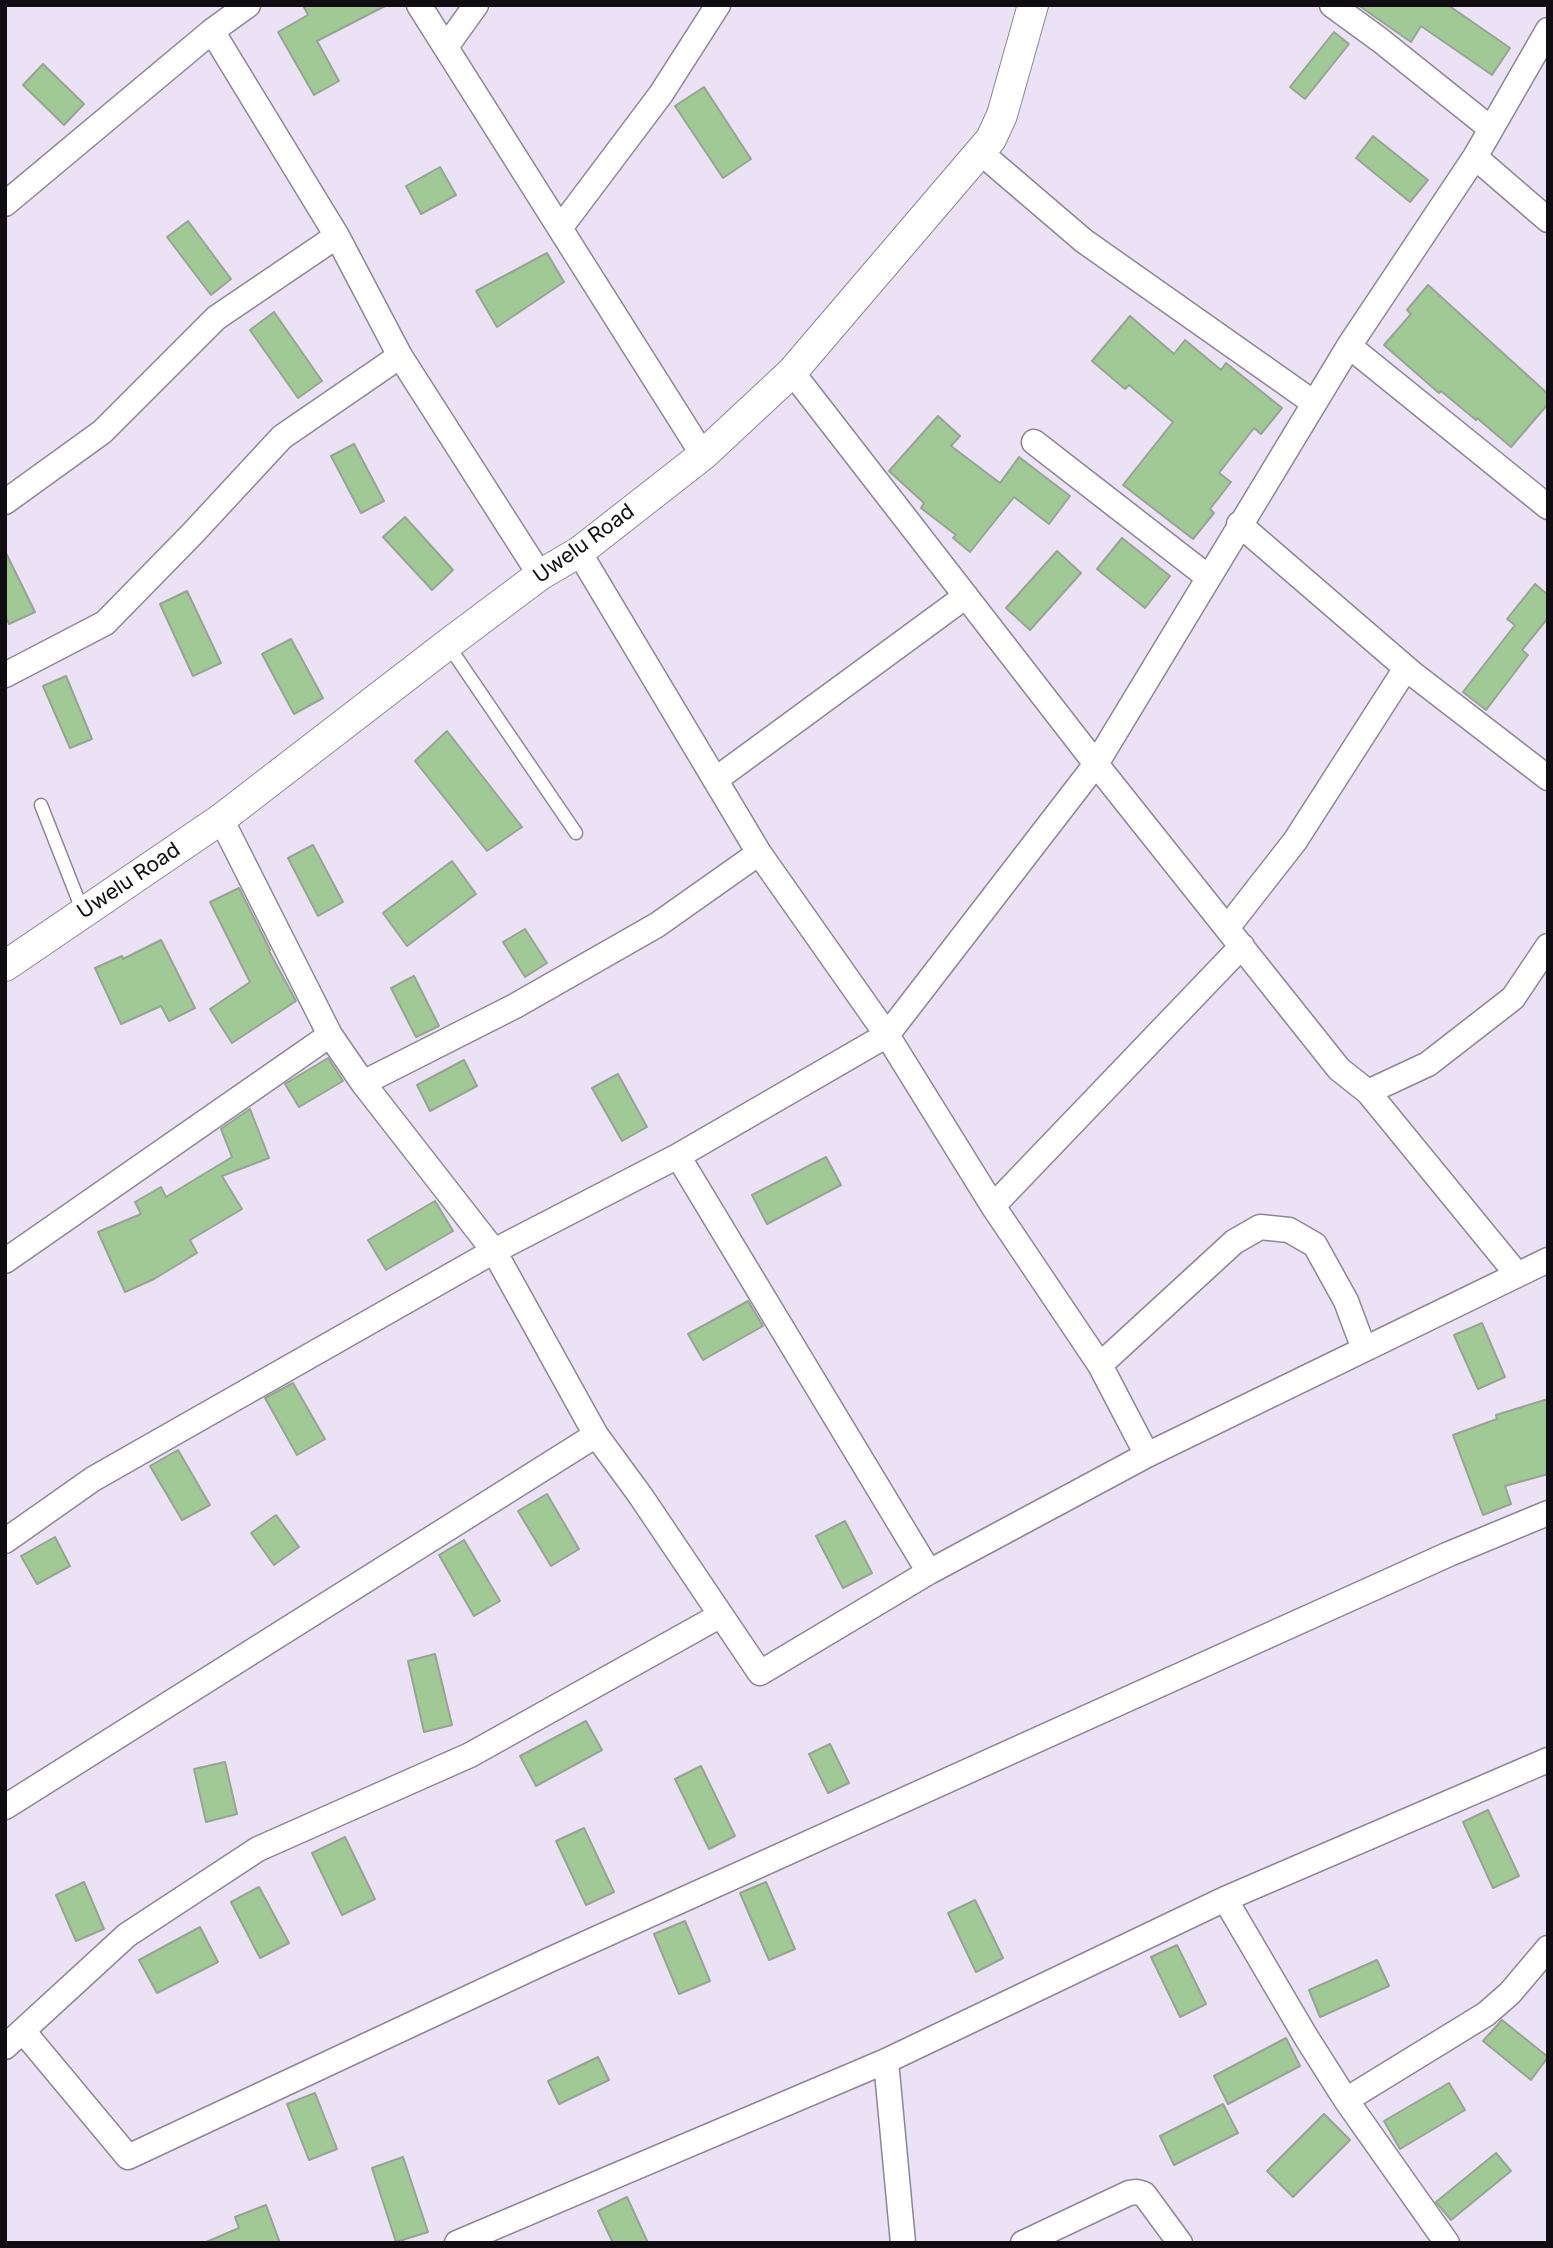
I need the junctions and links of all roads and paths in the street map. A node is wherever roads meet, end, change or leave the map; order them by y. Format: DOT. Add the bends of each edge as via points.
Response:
graph roads {
  1 [pos="248,5"];
  2 [pos="419,5"];
  3 [pos="477,5"];
  4 [pos="718,5"];
  5 [pos="1033,5"];
  6 [pos="1332,5"];
  7 [pos="1548,30"];
  8 [pos="212,31"];
  9 [pos="446,47"];
  10 [pos="1490,128"];
  11 [pos="980,152"];
  12 [pos="1475,157"];
  13 [pos="5,204"];
  14 [pos="1548,220"];
  15 [pos="561,227"];
  16 [pos="337,236"];
  17 [pos="1349,346"];
  18 [pos="400,356"];
  19 [pos="792,372"];
  20 [pos="1314,403"];
  21 [pos="1034,442"];
  22 [pos="703,455"];
  23 [pos="5,502"];
  24 [pos="1548,507"];
  25 [pos="1239,524"];
  26 [pos="579,552"];
  27 [pos="540,575"];
  28 [pos="1208,577"];
  29 [pos="966,596"];
  30 [pos="448,644"];
  31 [pos="1406,668"];
  32 [pos="5,675"];
  33 [pos="1096,764"];
  34 [pos="1548,778"];
  35 [pos="715,780"];
  36 [pos="41,805"];
  37 [pos="221,820"];
  38 [pos="576,833"];
  39 [pos="759,853"];
  40 [pos="83,912"];
  41 [pos="1234,937"];
  42 [pos="1548,946"];
  43 [pos="5,966"];
  44 [pos="330,1035"];
  45 [pos="887,1035"];
  46 [pos="363,1083"];
  47 [pos="1368,1092"];
  48 [pos="678,1156"];
  49 [pos="993,1206"];
  50 [pos="494,1251"];
  51 [pos="1548,1260"];
  52 [pos="5,1261"];
  53 [pos="1516,1273"];
  54 [pos="1364,1349"];
  55 [pos="1100,1365"];
  56 [pos="596,1435"];
  57 [pos="1147,1455"];
  58 [pos="1548,1513"];
  59 [pos="5,1541"];
  60 [pos="929,1572"];
  61 [pos="721,1615"];
  62 [pos="1548,1760"];
  63 [pos="5,1807"];
  64 [pos="1225,1899"];
  65 [pos="1548,1948"];
  66 [pos="14,2039"];
  67 [pos="886,2061"];
  68 [pos="1346,2100"];
  69 [pos="457,2243"];
  70 [pos="903,2243"];
  71 [pos="1023,2243"];
  72 [pos="1180,2243"];
  73 [pos="1447,2243"];
  1 -- 8 [label="street"];
  2 -- 9 [label="street"];
  3 -- 9 [label="street"];
  4 -- 15 [label="street" via="661,94"];
  5 -- 11 [label="street, Uwelu Road" via="1002,115"];
  6 -- 10 [label="street"];
  7 -- 10 [label="street"];
  8 -- 13 [label="street"];
  8 -- 16 [label="street"];
  9 -- 15 [label="street"];
  10 -- 12 [label="street"];
  11 -- 19 [label="street, Uwelu Road"];
  11 -- 20 [label="street" via="1084,242"];
  12 -- 14 [label="street"];
  12 -- 17 [label="street"];
  15 -- 22 [label="street"];
  16 -- 18 [label="street"];
  16 -- 23 [label="street" via="216,318 102,432"];
  17 -- 20 [label="street"];
  17 -- 24 [label="street"];
  18 -- 27 [label="street"];
  18 -- 32 [label="street" via="282,437 105,623"];
  19 -- 22 [label="street, Uwelu Road"];
  19 -- 29 [label="street"];
  20 -- 25 [label="street"];
  21 -- 28 [label="street"];
  22 -- 26 [label="street, Uwelu Road"];
  25 -- 28 [label="street"];
  25 -- 31 [label="street"];
  26 -- 27 [label="street, Uwelu Road"];
  26 -- 35 [label="street"];
  27 -- 30 [label="street, Uwelu Road"];
  28 -- 33 [label="street"];
  29 -- 33 [label="street"];
  29 -- 35 [label="street"];
  30 -- 37 [label="street, Uwelu Road"];
  30 -- 38 [label="lane"];
  31 -- 34 [label="street"];
  31 -- 41 [label="street"];
  33 -- 41 [label="street"];
  33 -- 45 [label="street"];
  35 -- 39 [label="street"];
  36 -- 40 [label="lane"];
  37 -- 40 [label="street, Uwelu Road"];
  37 -- 44 [label="street"];
  39 -- 45 [label="street"];
  39 -- 46 [label="street" via="657,925 515,1006"];
  40 -- 43 [label="street, Uwelu Road"];
  41 -- 47 [label="street" via="1339,1069"];
  41 -- 49 [label="street"];
  42 -- 47 [label="street" via="1513,998 1428,1063"];
  44 -- 46 [label="street"];
  44 -- 52 [label="street"];
  45 -- 48 [label="street"];
  45 -- 49 [label="street"];
  46 -- 50 [label="street"];
  47 -- 53 [label="street"];
  48 -- 50 [label="street"];
  48 -- 60 [label="street"];
  49 -- 55 [label="street"];
  50 -- 56 [label="street"];
  50 -- 59 [label="street" via="93,1479"];
  51 -- 53 [label="street"];
  53 -- 54 [label="street"];
  54 -- 55 [label="street" via="1346,1301 1315,1245 1289,1230 1260,1227 1226,1249"];
  54 -- 57 [label="street"];
  55 -- 57 [label="street"];
  56 -- 61 [label="street"];
  56 -- 63 [label="street"];
  57 -- 60 [label="street"];
  58 -- 66 [label="street" via="547,1961 128,2157"];
  60 -- 61 [label="street" via="760,1672"];
  61 -- 66 [label="street" via="470,1755 258,1849 127,1935"];
  62 -- 64 [label="street"];
  64 -- 67 [label="street"];
  64 -- 68 [label="street"];
  65 -- 68 [label="street" via="1486,2014"];
  67 -- 69 [label="street"];
  67 -- 70 [label="street"];
  68 -- 73 [label="street"];
  71 -- 72 [label="street" via="1136,2192 1144,2194"];
}
